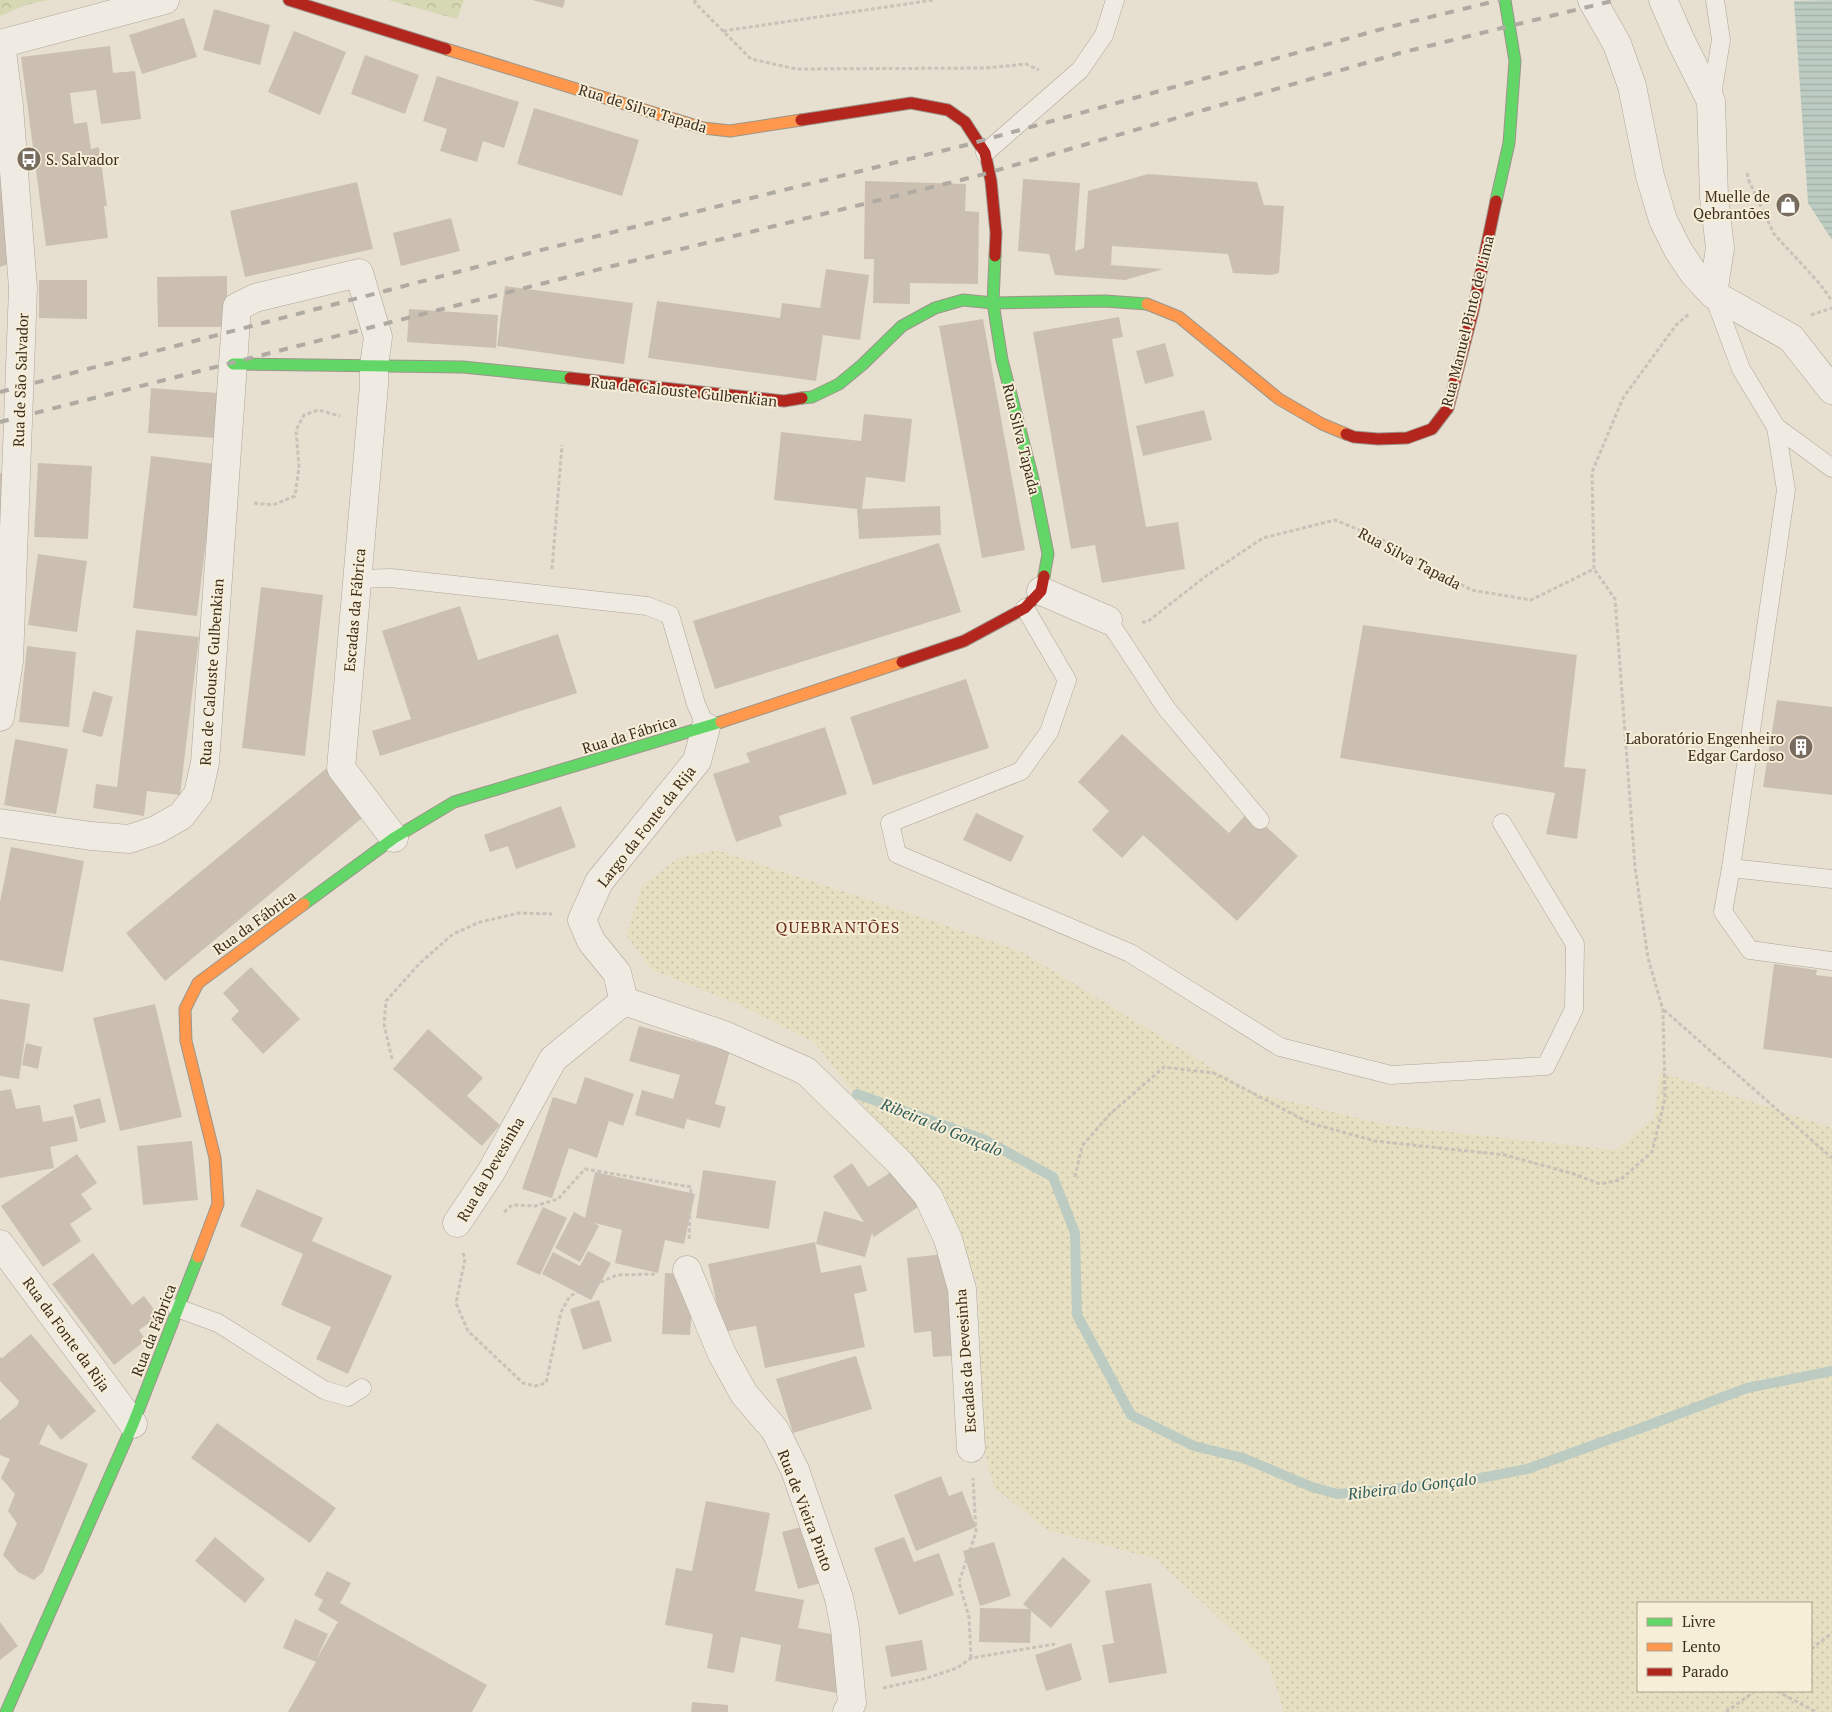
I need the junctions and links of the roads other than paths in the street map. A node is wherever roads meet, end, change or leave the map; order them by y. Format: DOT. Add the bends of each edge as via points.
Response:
graph roads {
  1 [pos="165,0"];
  2 [pos="289,0"];
  3 [pos="1115,0"];
  4 [pos="1505,0"];
  5 [pos="1592,0"];
  6 [pos="1663,0"];
  7 [pos="1715,0"];
  8 [pos="0,44"];
  9 [pos="1710,101"];
  10 [pos="985,152"];
  11 [pos="12,288"];
  12 [pos="1713,294"];
  13 [pos="993,303"];
  14 [pos="233,364"];
  15 [pos="374,366"];
  16 [pos="1832,390"];
  17 [pos="1776,427"];
  18 [pos="1832,468"];
  19 [pos="356,579"];
  20 [pos="1033,599"];
  21 [pos="1108,620"];
  22 [pos="0,717"];
  23 [pos="706,727"];
  24 [pos="1260,820"];
  25 [pos="0,823"];
  26 [pos="1502,823"];
  27 [pos="394,838"];
  28 [pos="1731,868"];
  29 [pos="1832,879"];
  30 [pos="1832,961"];
  31 [pos="624,1001"];
  32 [pos="456,1223"];
  33 [pos="0,1244"];
  34 [pos="687,1270"];
  35 [pos="177,1308"];
  36 [pos="362,1388"];
  37 [pos="133,1424"];
  38 [pos="971,1448"];
  39 [pos="849,1708"];
  40 [pos="6,1712"];
  1 -- 8 [label="street"];
  2 -- 10 [label="street, Rua de Silva Tapada" via="703,128 730,131 911,103 948,110 965,122"];
  3 -- 10 [label="lane" via="1104,34 1080,70"];
  4 -- 13 [label="street, Rua Manuel Pinto de Lima" via="1515,61 1509,144 1448,408 1432,429 1407,438 1378,439 1354,437 1322,424 1279,399 1179,317 1148,304 1105,301"];
  5 -- 12 [label="street" via="1617,44 1632,86 1650,176 1663,220 1694,274"];
  6 -- 9 [label="street"];
  7 -- 9 [label="lane" via="1721,40"];
  8 -- 11 [label="street, Rua de São Salvador" via="9,106"];
  9 -- 12 [label="street" via="1714,197 1720,248"];
  10 -- 13 [label="street, Rua de Silva Tapada" via="996,233"];
  11 -- 22 [label="street, Rua de São Salvador" via="10,661"];
  12 -- 16 [label="street" via="1792,338"];
  12 -- 17 [label="lane" via="1741,369"];
  13 -- 15 [label="street, Rua de Calouste Gulbenkian" via="963,300 935,308 902,326 839,384 812,397 784,401 463,367"];
  13 -- 20 [label="street, Rua Silva Tapada" via="1002,360 1033,479 1048,554"];
  14 -- 15 [label="street, Rua de Calouste Gulbenkian"];
  14 -- 15 [label="street, Rua de Calouste Gulbenkian" via="237,307 255,298 359,273 378,337"];
  14 -- 25 [label="street, Rua de Calouste Gulbenkian" via="206,763 198,794 181,816 156,830 129,839"];
  15 -- 19 [label="street, Escadas da Fábrica"];
  17 -- 18 [label="lane"];
  17 -- 28 [label="lane" via="1786,490"];
  19 -- 23 [label="lane" via="391,578 647,606 670,615"];
  19 -- 27 [label="street, Escadas da Fábrica" via="341,768"];
  20 -- 21 [label="street"];
  20 -- 23 [label="street, Rua da Fábrica" via="964,641"];
  20 -- 26 [label="lane" via="1067,680 1049,732 1021,771 890,823 896,854 1130,953 1280,1047 1391,1074 1546,1066 1574,1009 1575,944"];
  21 -- 24 [label="lane" via="1166,708"];
  23 -- 27 [label="street, Rua da Fábrica" via="454,802"];
  23 -- 31 [label="street, Largo da Fonte da Rija" via="697,761 599,882 582,920 591,941 617,973"];
  27 -- 35 [label="street, Rua da Fábrica" via="198,983 185,1009 186,1042 215,1158 218,1204"];
  28 -- 29 [label="lane"];
  28 -- 30 [label="lane" via="1723,912 1750,950"];
  31 -- 32 [label="street, Rua da Devesinha" via="553,1059 490,1172"];
  31 -- 38 [label="street, Escadas da Devesinha" via="724,1035 806,1072 900,1163 928,1196 948,1239 962,1288"];
  33 -- 37 [label="street, Rua da Fonte da Rija"];
  34 -- 39 [label="street, Rua de Vieira Pinto" via="722,1354 744,1394 775,1430 795,1470 839,1598 845,1629"];
  35 -- 36 [label="lane" via="218,1323 324,1390 348,1397"];
  35 -- 37 [label="street, Rua da Fábrica"];
  37 -- 40 [label="street, Rua da Fábrica"];
}
